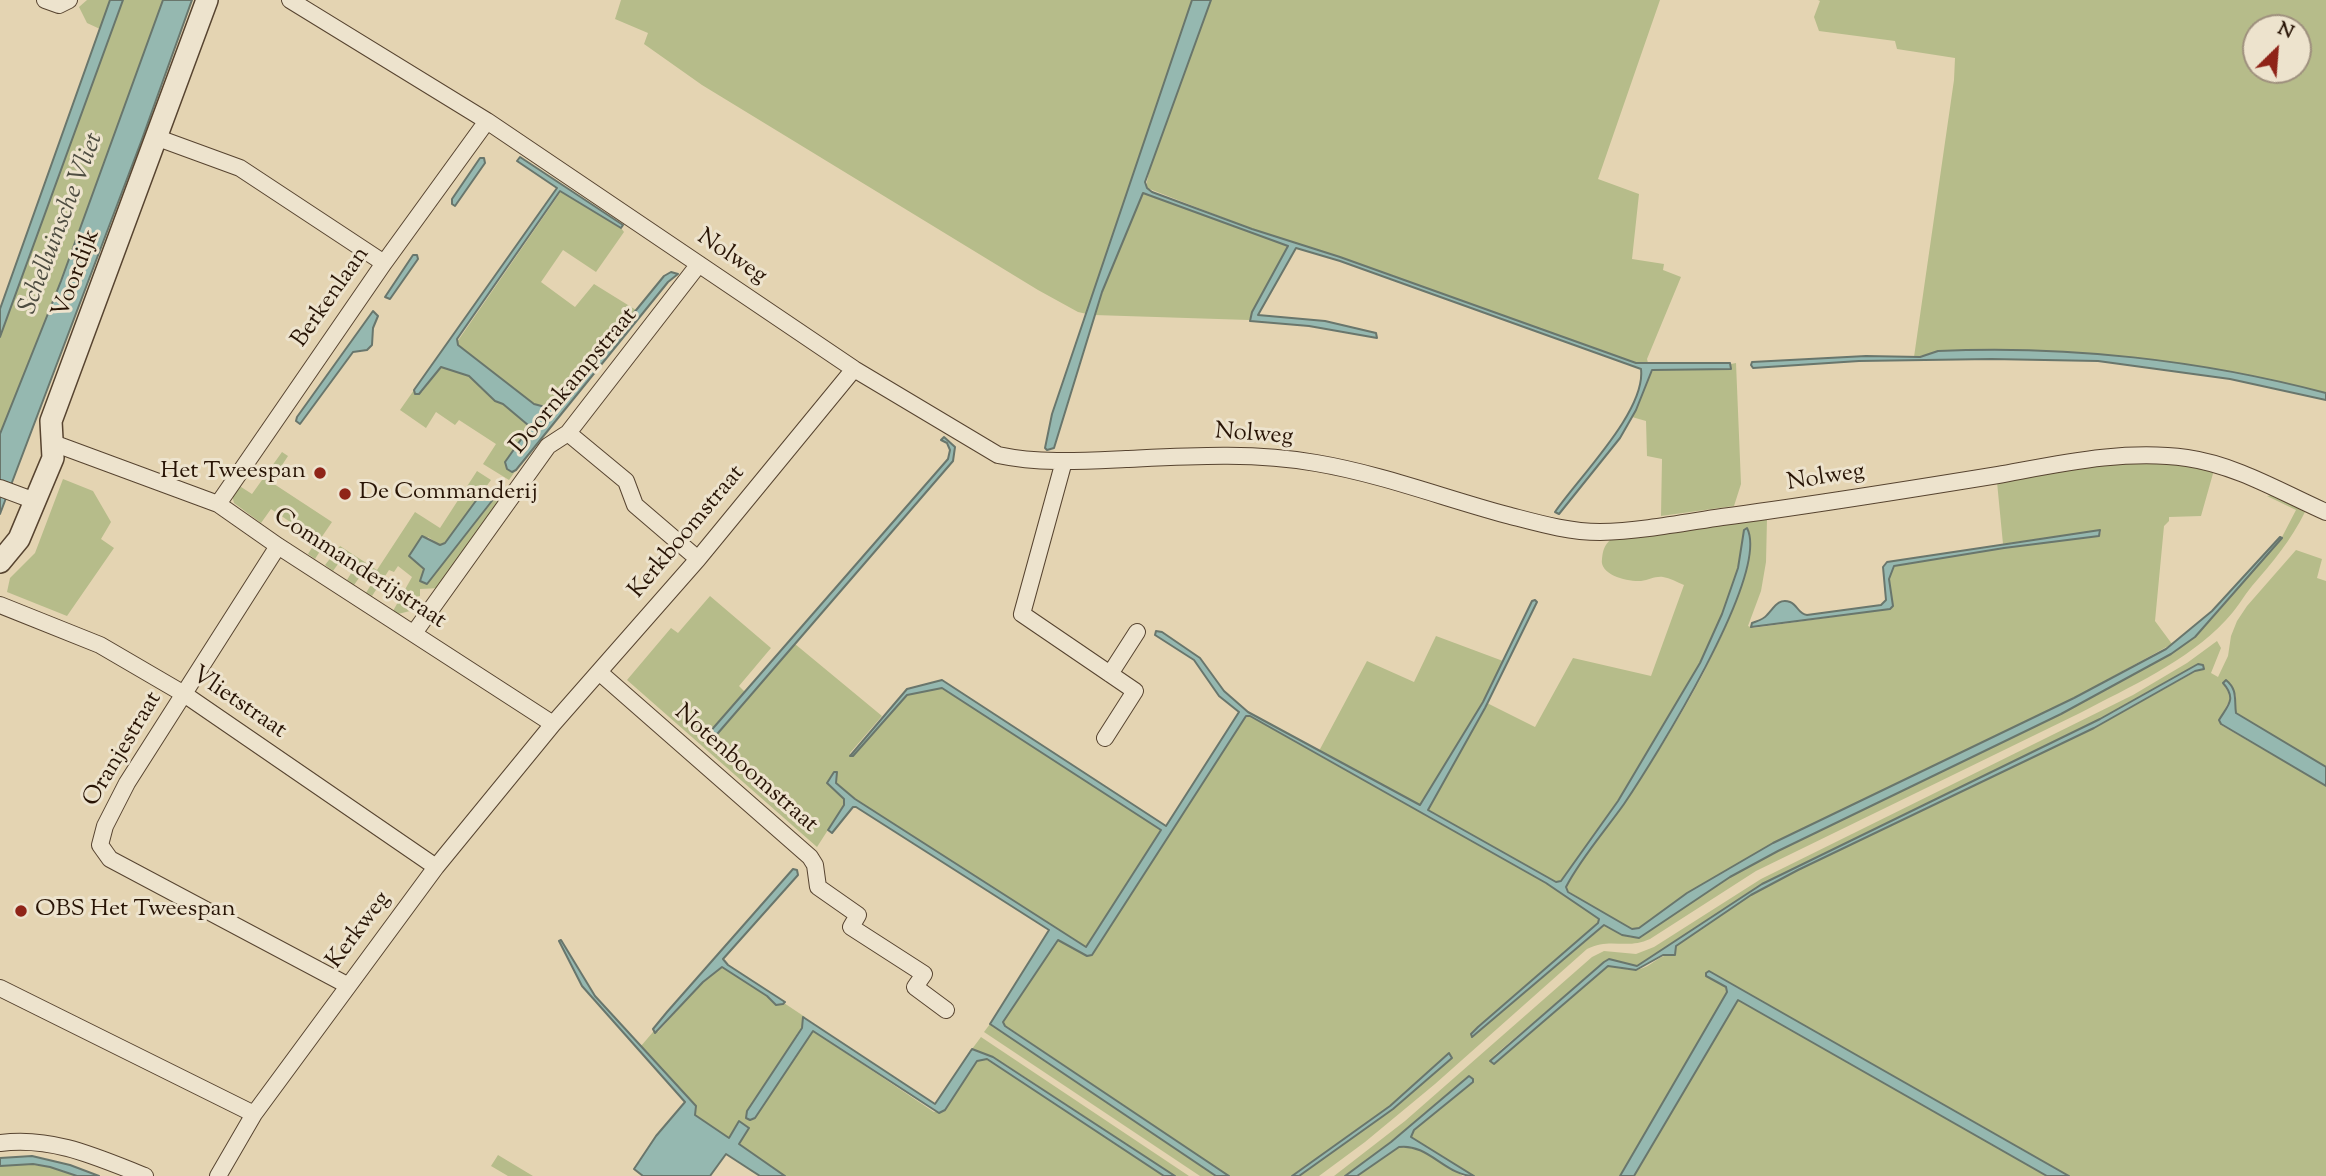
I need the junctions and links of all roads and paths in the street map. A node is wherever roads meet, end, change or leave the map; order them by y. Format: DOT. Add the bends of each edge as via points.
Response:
graph roads {
  1 [pos="45,0"];
  2 [pos="69,0"];
  3 [pos="207,0"];
  4 [pos="290,0"];
  5 [pos="486,121"];
  6 [pos="158,138"];
  7 [pos="384,262"];
  8 [pos="699,264"];
  9 [pos="854,369"];
  10 [pos="568,433"];
  11 [pos="53,443"];
  12 [pos="1064,461"];
  13 [pos="7,490"];
  14 [pos="35,501"];
  15 [pos="218,504"];
  16 [pos="2326,512"];
  17 [pos="278,546"];
  18 [pos="698,559"];
  19 [pos="0,562"];
  20 [pos="0,605"];
  21 [pos="1137,632"];
  22 [pos="414,633"];
  23 [pos="598,672"];
  24 [pos="1110,674"];
  25 [pos="184,694"];
  26 [pos="553,724"];
  27 [pos="1105,738"];
  28 [pos="436,867"];
  29 [pos="347,985"];
  30 [pos="0,988"];
  31 [pos="946,1010"];
  32 [pos="254,1114"];
  33 [pos="0,1143"];
  34 [pos="145,1176"];
  35 [pos="218,1176"];
  1 -- 2 [label="street" via="59,5"];
  3 -- 6 [label="street, Voordijk"];
  4 -- 5 [label="street, Nolweg"];
  5 -- 7 [label="street, Berkenlaan"];
  5 -- 8 [label="street, Nolweg"];
  6 -- 7 [label="street" via="240,168"];
  6 -- 11 [label="street, Voordijk" via="51,421"];
  7 -- 15 [label="street, Berkenlaan"];
  8 -- 9 [label="street, Nolweg"];
  8 -- 10 [label="street, Doornkampstraat"];
  9 -- 12 [label="street, Nolweg" via="998,455"];
  9 -- 18 [label="street, Kerkboomstraat"];
  10 -- 18 [label="street" via="626,481 635,505"];
  10 -- 22 [label="street, Doornkampstraat" via="548,446"];
  11 -- 14 [label="street, Voordijk" via="53,458"];
  11 -- 15 [label="street, Commanderijstraat"];
  12 -- 16 [label="street, Nolweg" via="1220,454 1315,463 1539,523 1597,532 1838,501 2074,462 2155,456 2189,458 2226,468"];
  12 -- 24 [label="street" via="1022,614"];
  13 -- 14 [label="street"];
  14 -- 19 [label="street, Voordijk" via="19,539"];
  15 -- 17 [label="street, Commanderijstraat"];
  17 -- 22 [label="street, Commanderijstraat"];
  17 -- 25 [label="street, Oranjestraat"];
  18 -- 23 [label="street, Kerkboomstraat"];
  20 -- 25 [label="street, Vlietstraat" via="100,645"];
  21 -- 24 [label="street"];
  22 -- 26 [label="street, Commanderijstraat"];
  23 -- 26 [label="street, Kerkboomstraat"];
  23 -- 31 [label="street, Notenboomstraat" via="810,857 818,887 858,915 851,927 924,974 915,987"];
  24 -- 27 [label="street" via="1135,691"];
  25 -- 28 [label="street, Vlietstraat"];
  25 -- 29 [label="street, Oranjestraat" via="127,783 100,845 110,859"];
  26 -- 28 [label="street, Kerkweg"];
  28 -- 29 [label="street, Kerkweg"];
  29 -- 32 [label="street, Kerkweg"];
  30 -- 32 [label="street"];
  32 -- 35 [label="street, Kerkweg"];
  33 -- 34 [label="street" via="37,1141 64,1146"];
}
